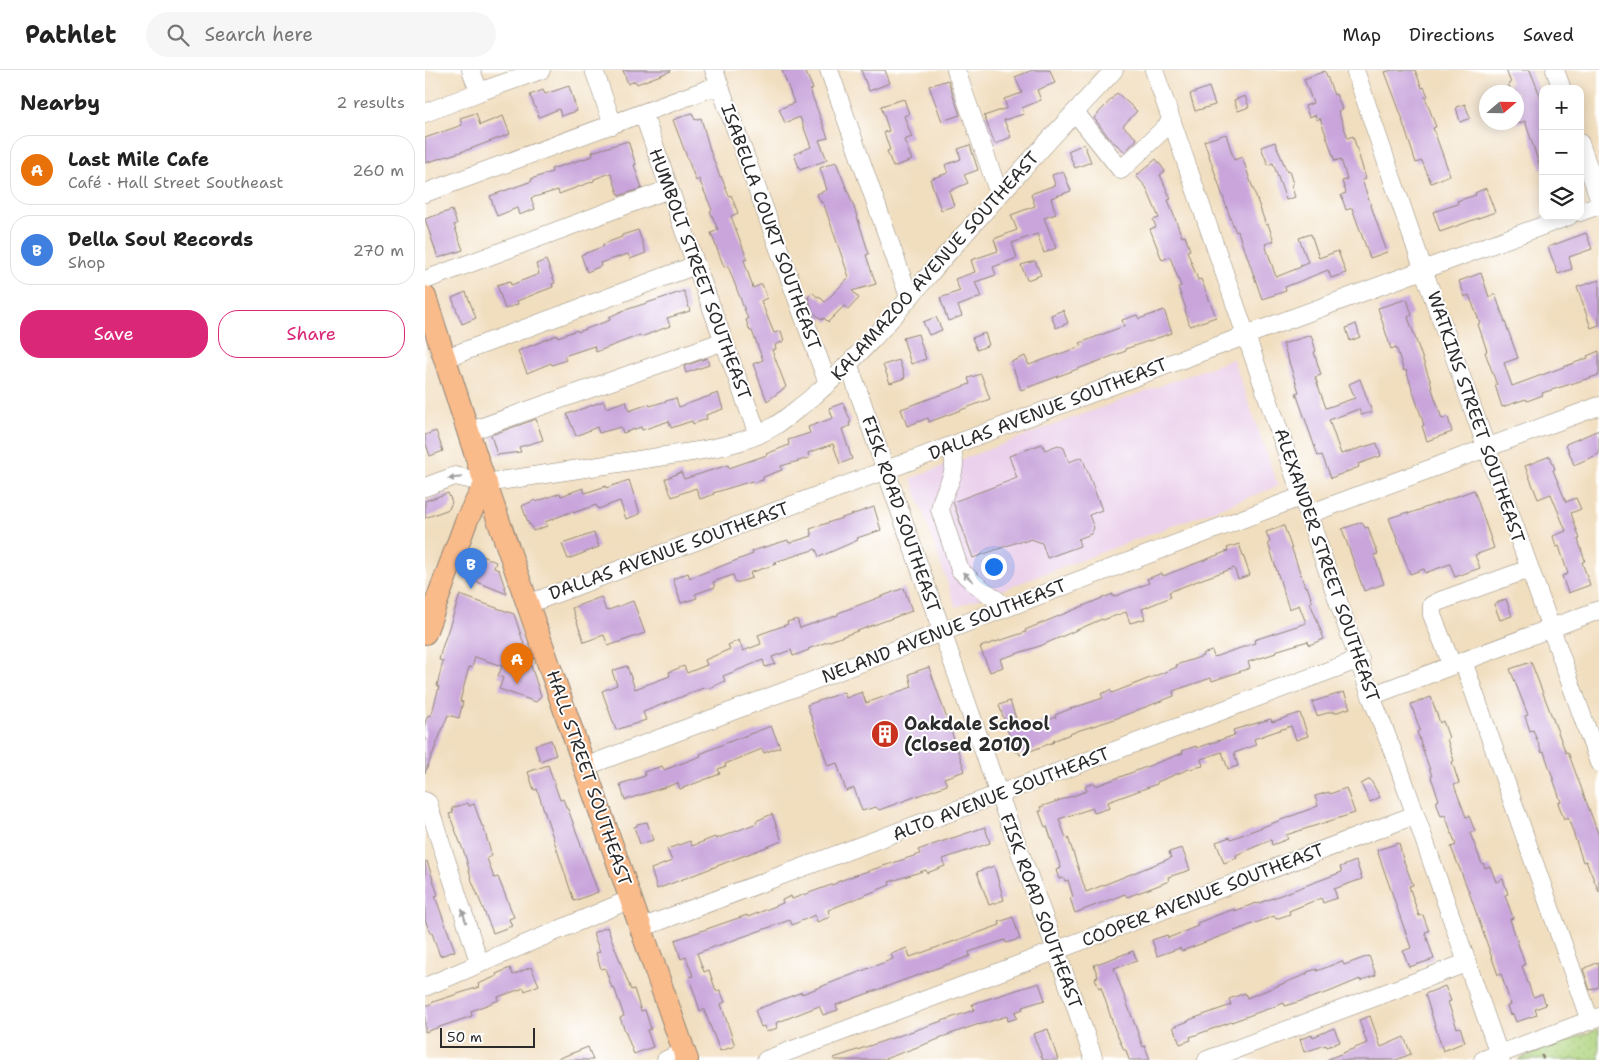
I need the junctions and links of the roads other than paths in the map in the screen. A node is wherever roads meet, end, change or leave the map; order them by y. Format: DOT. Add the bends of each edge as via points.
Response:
graph roads {
  1 [pos="471,70"];
  2 [pos="541,70"];
  3 [pos="594,70"];
  4 [pos="829,70"];
  5 [pos="957,70"];
  6 [pos="1113,70"];
  7 [pos="1154,70"];
  8 [pos="1355,70"];
  9 [pos="1555,70"];
  10 [pos="717,78"];
  11 [pos="1561,85"];
  12 [pos="479,92"];
  13 [pos="425,112"];
  14 [pos="1075,112"];
  15 [pos="643,113"];
  16 [pos="1172,121"];
  17 [pos="613,125"];
  18 [pos="1584,155"];
  19 [pos="669,189"];
  20 [pos="425,193"];
  21 [pos="999,194"];
  22 [pos="1599,198"];
  23 [pos="1599,205"];
  24 [pos="1584,211"];
  25 [pos="1558,220"];
  26 [pos="696,265"];
  27 [pos="1424,269"];
  28 [pos="425,280"];
  29 [pos="425,297"];
  30 [pos="909,297"];
  31 [pos="1247,335"];
  32 [pos="724,341"];
  33 [pos="446,358"];
  34 [pos="849,364"];
  35 [pos="828,384"];
  36 [pos="1599,406"];
  37 [pos="468,432"];
  38 [pos="758,435"];
  39 [pos="951,446"];
  40 [pos="1487,448"];
  41 [pos="886,470"];
  42 [pos="486,483"];
  43 [pos="425,487"];
  44 [pos="1303,496"];
  45 [pos="1309,514"];
  46 [pos="1529,569"];
  47 [pos="528,604"];
  48 [pos="1006,608"];
  49 [pos="1599,610"];
  50 [pos="426,625"];
  51 [pos="1550,628"];
  52 [pos="942,632"];
  53 [pos="1360,659"];
  54 [pos="1457,663"];
  55 [pos="1371,696"];
  56 [pos="1599,763"];
  57 [pos="585,767"];
  58 [pos="999,795"];
  59 [pos="425,801"];
  60 [pos="1415,815"];
  61 [pos="631,899"];
  62 [pos="641,928"];
  63 [pos="1056,950"];
  64 [pos="479,962"];
  65 [pos="1466,963"];
  66 [pos="425,986"];
  67 [pos="1595,1019"];
  68 [pos="679,1057"];
  69 [pos="1494,1058"];
  70 [pos="765,1060"];
  71 [pos="1094,1060"];
  72 [pos="1207,1060"];
  1 -- 12 [label="street"];
  2 -- 12 [label="street"];
  3 -- 17 [label="street"];
  4 -- 30 [label="street"];
  5 -- 21 [label="street"];
  6 -- 14 [label="street, KALAMAZOO AVENUE SOUTHEAST"];
  7 -- 16 [label="street, ALEXANDER STREET SOUTHEAST"];
  8 -- 27 [label="street, WATKINS STREET SOUTHEAST"];
  9 -- 11 [label="street"];
  10 -- 15 [label="street"];
  10 -- 35 [label="street, ISABELLA COURT SOUTHEAST"];
  12 -- 13 [label="street"];
  14 -- 16 [label="street" via="1121,170"];
  14 -- 21 [label="street, KALAMAZOO AVENUE SOUTHEAST"];
  15 -- 17 [label="street"];
  15 -- 19 [label="street, HUMBOLT STREET SOUTHEAST"];
  16 -- 31 [label="street, ALEXANDER STREET SOUTHEAST"];
  17 -- 20 [label="street"];
  18 -- 22 [label="street"];
  19 -- 26 [label="street, HUMBOLT STREET SOUTHEAST"];
  19 -- 28 [label="street"];
  21 -- 30 [label="street, KALAMAZOO AVENUE SOUTHEAST"];
  23 -- 24 [label="street"];
  25 -- 27 [label="street, DALLAS AVENUE SOUTHEAST"];
  26 -- 32 [label="street, HUMBOLT STREET SOUTHEAST"];
  26 -- 33 [label="street"];
  27 -- 31 [label="street, DALLAS AVENUE SOUTHEAST"];
  27 -- 40 [label="street, WATKINS STREET SOUTHEAST"];
  29 -- 33 [label="main road, HALL STREET SOUTHEAST"];
  30 -- 34 [label="street, KALAMAZOO AVENUE SOUTHEAST"];
  31 -- 39 [label="street, DALLAS AVENUE SOUTHEAST"];
  31 -- 44 [label="street, ALEXANDER STREET SOUTHEAST"];
  32 -- 37 [label="street"];
  32 -- 38 [label="street, HUMBOLT STREET SOUTHEAST"];
  33 -- 37 [label="main road, HALL STREET SOUTHEAST"];
  34 -- 35 [label="street, KALAMAZOO AVENUE SOUTHEAST"];
  34 -- 41 [label="street, FISK ROAD SOUTHEAST"];
  35 -- 38 [label="street, KALAMAZOO AVENUE SOUTHEAST" via="785,419"];
  36 -- 40 [label="street"];
  37 -- 42 [label="main road, HALL STREET SOUTHEAST"];
  38 -- 42 [label="street, KALAMAZOO AVENUE SOUTHEAST" via="732,445"];
  39 -- 41 [label="street, DALLAS AVENUE SOUTHEAST"];
  48 -- 39 [label="street, one-way" via="960,570 940,510 954,470"];
  40 -- 45 [label="street"];
  40 -- 46 [label="street, WATKINS STREET SOUTHEAST"];
  41 -- 47 [label="street, DALLAS AVENUE SOUTHEAST"];
  41 -- 52 [label="street, FISK ROAD SOUTHEAST"];
  42 -- 43 [label="street, one-way" via="455,476"];
  42 -- 47 [label="main road, HALL STREET SOUTHEAST"];
  42 -- 50 [label="main road" via="467,519"];
  44 -- 45 [label="street, ALEXANDER STREET SOUTHEAST"];
  44 -- 48 [label="street, NELAND AVENUE SOUTHEAST"];
  45 -- 53 [label="street, ALEXANDER STREET SOUTHEAST"];
  46 -- 51 [label="street, WATKINS STREET SOUTHEAST"];
  46 -- 54 [label="street" via="1432,605 1432,615"];
  47 -- 57 [label="main road, HALL STREET SOUTHEAST"];
  48 -- 52 [label="street, NELAND AVENUE SOUTHEAST"];
  49 -- 51 [label="street"];
  51 -- 54 [label="street"];
  51 -- 56 [label="street, WATKINS STREET SOUTHEAST"];
  52 -- 57 [label="street, NELAND AVENUE SOUTHEAST"];
  52 -- 58 [label="street, FISK ROAD SOUTHEAST"];
  53 -- 55 [label="street, ALEXANDER STREET SOUTHEAST"];
  53 -- 58 [label="street, ALTO AVENUE SOUTHEAST"];
  54 -- 55 [label="street"];
  54 -- 67 [label="street"];
  55 -- 60 [label="street, ALEXANDER STREET SOUTHEAST"];
  57 -- 61 [label="main road, HALL STREET SOUTHEAST"];
  58 -- 62 [label="street, ALTO AVENUE SOUTHEAST"];
  58 -- 63 [label="street, FISK ROAD SOUTHEAST"];
  64 -- 59 [label="street, one-way"];
  60 -- 63 [label="street, COOPER AVENUE SOUTHEAST"];
  60 -- 65 [label="street, ALEXANDER STREET SOUTHEAST"];
  61 -- 62 [label="main road, HALL STREET SOUTHEAST"];
  61 -- 64 [label="street"];
  62 -- 68 [label="main road, HALL STREET SOUTHEAST"];
  63 -- 70 [label="street, COOPER AVENUE SOUTHEAST"];
  63 -- 71 [label="street, FISK ROAD SOUTHEAST"];
  64 -- 66 [label="street"];
  65 -- 69 [label="street, ALEXANDER STREET SOUTHEAST"];
  65 -- 72 [label="street"];
  67 -- 69 [label="street"];
}
